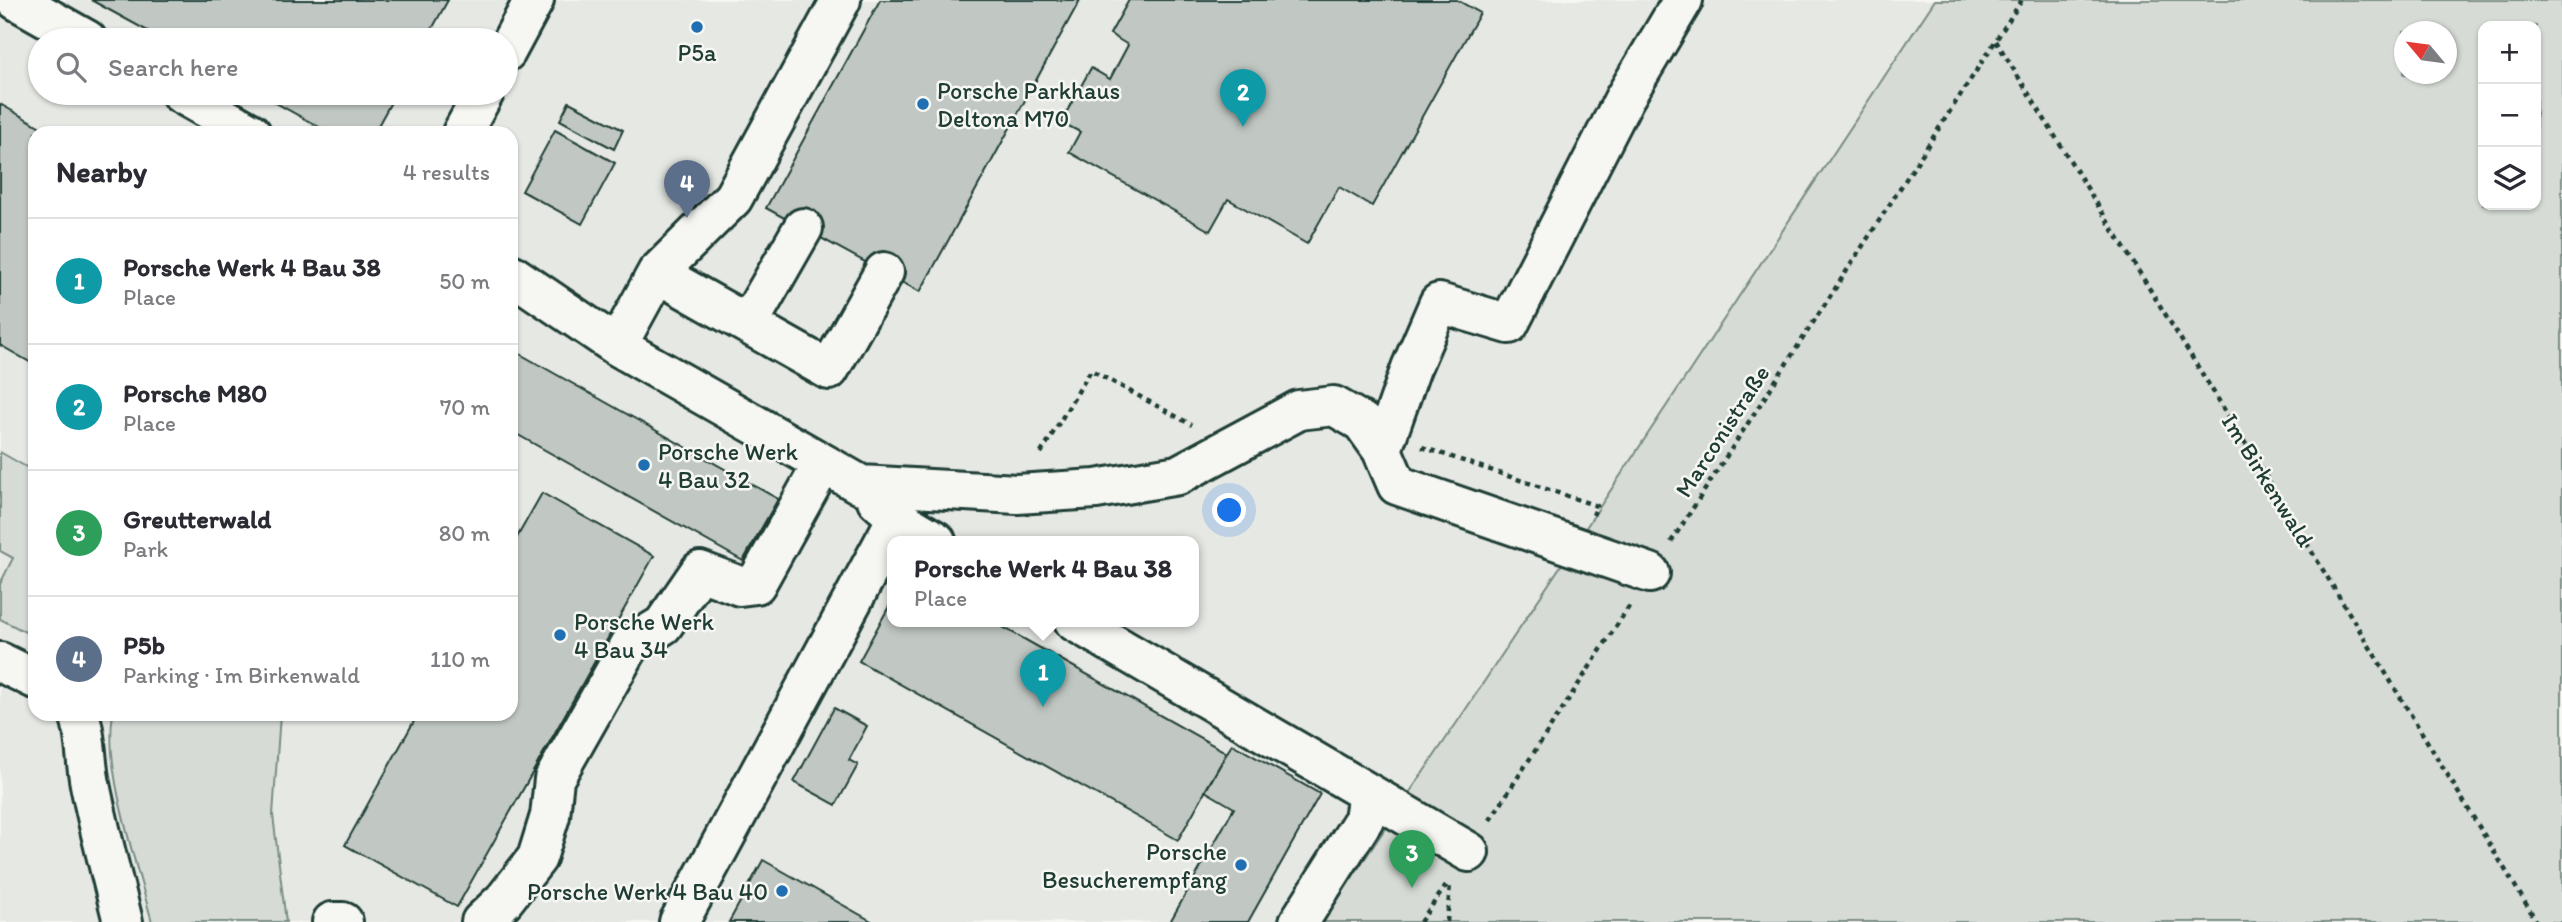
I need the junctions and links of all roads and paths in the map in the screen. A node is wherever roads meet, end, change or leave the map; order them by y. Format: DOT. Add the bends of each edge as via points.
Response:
graph roads {
  1 [pos="16,0"];
  2 [pos="534,0"];
  3 [pos="841,0"];
  4 [pos="1683,0"];
  5 [pos="2022,0"];
  6 [pos="66,28"];
  7 [pos="518,30"];
  8 [pos="1996,41"];
  9 [pos="201,105"];
  10 [pos="477,105"];
  11 [pos="239,126"];
  12 [pos="466,126"];
  13 [pos="803,228"];
  14 [pos="884,272"];
  15 [pos="657,273"];
  16 [pos="518,279"];
  17 [pos="748,324"];
  18 [pos="617,346"];
  19 [pos="1385,442"];
  20 [pos="1233,447"];
  21 [pos="822,465"];
  22 [pos="861,485"];
  23 [pos="1017,494"];
  24 [pos="1597,506"];
  25 [pos="897,518"];
  26 [pos="887,536"];
  27 [pos="928,536"];
  28 [pos="887,537"];
  29 [pos="1650,573"];
  30 [pos="1084,627"];
  31 [pos="0,662"];
  32 [pos="28,676"];
  33 [pos="81,721"];
  34 [pos="1368,793"];
  35 [pos="1460,866"];
  36 [pos="123,922"];
  37 [pos="332,922"];
  38 [pos="343,922"];
  39 [pos="481,922"];
  40 [pos="679,922"];
  41 [pos="1299,922"];
  42 [pos="1420,922"];
  43 [pos="1447,922"];
  44 [pos="2537,922"];
  1 -- 6 [label="street"];
  2 -- 7 [label="street"];
  3 -- 15 [label="street" via="733,198"];
  4 -- 19 [label="street" via="1624,99 1509,324 1439,303"];
  5 -- 8 [label="path, Marconistraße"];
  8 -- 29 [label="path, Marconistraße"];
  8 -- 44 [label="path, Im Birkenwald"];
  9 -- 11 [label="street"];
  10 -- 12 [label="street"];
  13 -- 17 [label="street"];
  14 -- 17 [label="street" via="829,370"];
  15 -- 17 [label="street"];
  15 -- 18 [label="street"];
  16 -- 18 [label="street"];
  18 -- 21 [label="street"];
  19 -- 20 [label="street" via="1334,406 1299,410"];
  19 -- 24 [label="path"];
  19 -- 29 [label="street" via="1397,485"];
  20 -- 23 [label="street" via="1178,475 1096,489"];
  20 -- 23 [label="path" via="1091,370"];
  21 -- 22 [label="street"];
  21 -- 39 [label="street" via="756,584 740,586 700,571 663,625 630,645 554,779 550,816 537,858"];
  22 -- 23 [label="street"];
  22 -- 25 [label="street"];
  25 -- 26 [label="street"];
  25 -- 27 [label="street"];
  28 -- 40 [label="street"];
  29 -- 35 [label="path, Marconistraße"];
  30 -- 34 [label="street"];
  31 -- 32 [label="street"];
  33 -- 36 [label="street" via="90,788"];
  34 -- 35 [label="street"];
  34 -- 41 [label="street" via="1364,819"];
  35 -- 42 [label="path, Marconistraße"];
  35 -- 43 [label="path"];
  37 -- 38 [label="street"];
}
